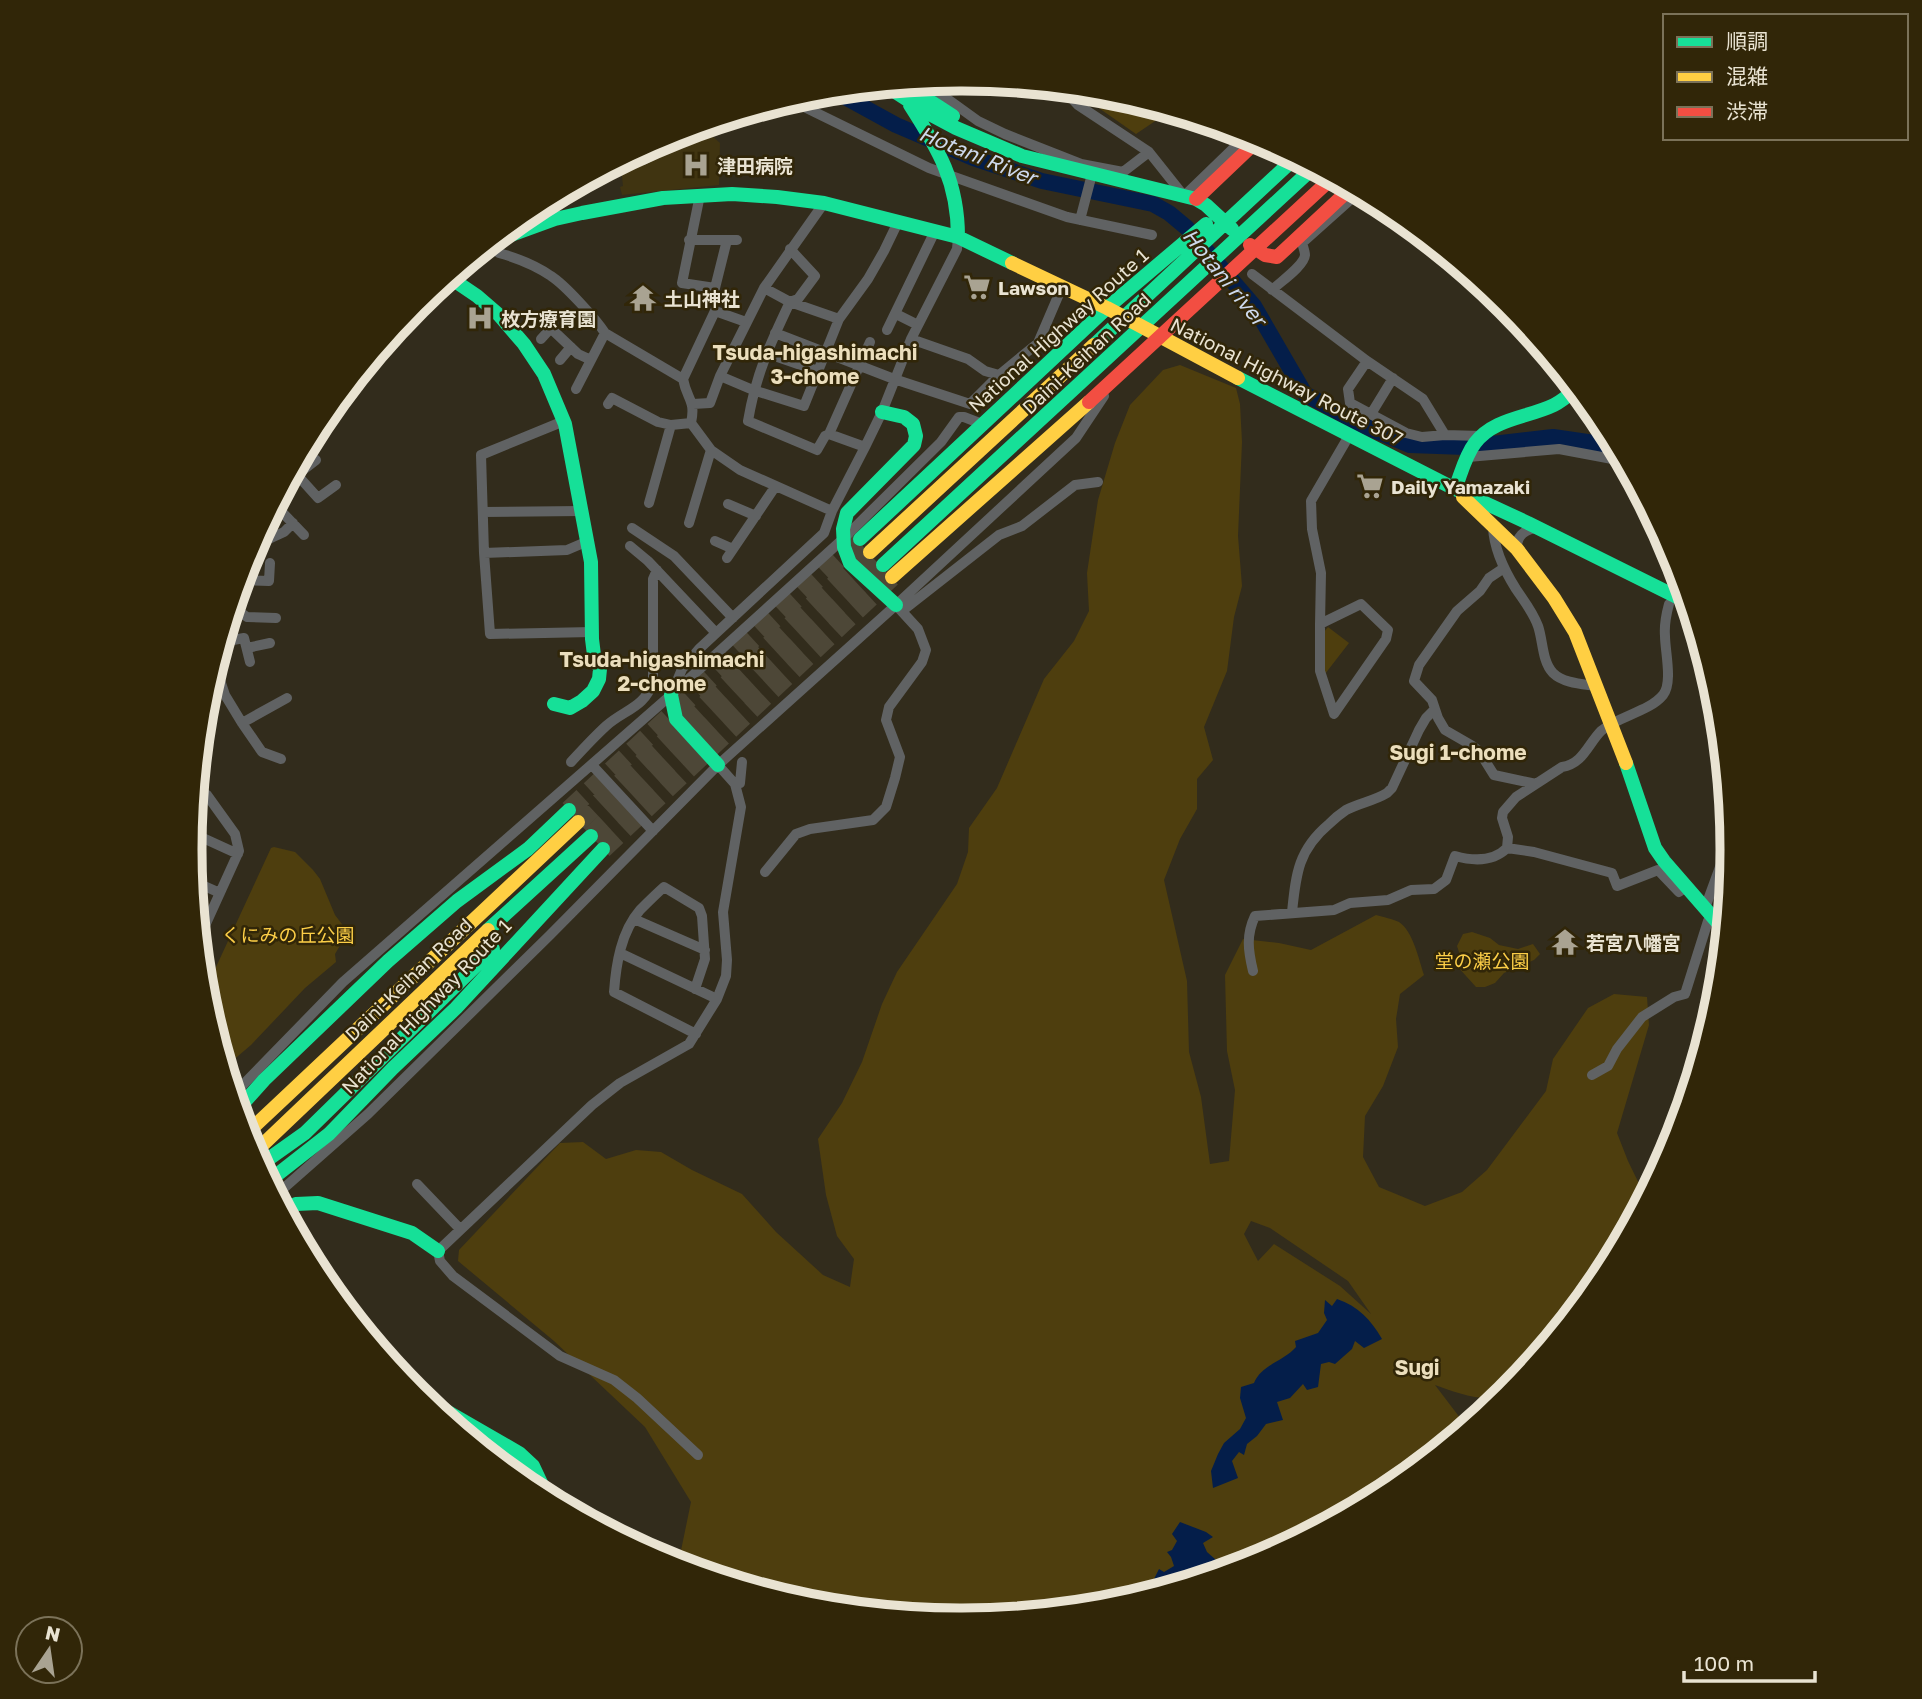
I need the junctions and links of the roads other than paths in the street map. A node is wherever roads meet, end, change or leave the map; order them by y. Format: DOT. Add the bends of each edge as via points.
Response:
graph roads {
  1 [pos="938,92"];
  2 [pos="917,93"];
  3 [pos="898,94"];
  4 [pos="902,94"];
  5 [pos="1073,99"];
  6 [pos="806,108"];
  7 [pos="1239,144"];
  8 [pos="1248,148"];
  9 [pos="1149,152"];
  10 [pos="1276,160"];
  11 [pos="1287,165"];
  12 [pos="1058,166"];
  13 [pos="1306,174"];
  14 [pos="1091,178"];
  15 [pos="1325,185"];
  16 [pos="700,195"];
  17 [pos="1343,195"];
  18 [pos="1190,198"];
  19 [pos="1351,200"];
  20 [pos="824,203"];
  21 [pos="1080,220"];
  22 [pos="898,222"];
  23 [pos="524,230"];
  24 [pos="935,231"];
  25 [pos="1152,235"];
  26 [pos="958,237"];
  27 [pos="689,240"];
  28 [pos="790,249"];
  29 [pos="497,250"];
  30 [pos="1277,257"];
  31 [pos="1296,269"];
  32 [pos="1252,274"];
  33 [pos="457,283"];
  34 [pos="1062,287"];
  35 [pos="764,288"];
  36 [pos="1272,290"];
  37 [pos="790,302"];
  38 [pos="1107,308"];
  39 [pos="896,314"];
  40 [pos="541,319"];
  41 [pos="839,319"];
  42 [pos="746,322"];
  43 [pos="918,326"];
  44 [pos="551,328"];
  45 [pos="887,330"];
  46 [pos="606,333"];
  47 [pos="775,333"];
  48 [pos="1160,337"];
  49 [pos="541,339"];
  50 [pos="911,339"];
  51 [pos="870,342"];
  52 [pos="571,346"];
  53 [pos="766,353"];
  54 [pos="825,353"];
  55 [pos="560,360"];
  56 [pos="592,360"];
  57 [pos="1367,361"];
  58 [pos="860,365"];
  59 [pos="818,371"];
  60 [pos="999,375"];
  61 [pos="720,376"];
  62 [pos="683,379"];
  63 [pos="894,379"];
  64 [pos="1393,379"];
  65 [pos="1114,380"];
  66 [pos="576,389"];
  67 [pos="753,390"];
  68 [pos="1569,396"];
  69 [pos="608,404"];
  70 [pos="693,404"];
  71 [pos="882,412"];
  72 [pos="1371,414"];
  73 [pos="564,421"];
  74 [pos="691,423"];
  75 [pos="982,424"];
  76 [pos="671,425"];
  77 [pos="829,434"];
  78 [pos="1350,434"];
  79 [pos="1445,435"];
  80 [pos="1481,436"];
  81 [pos="865,447"];
  82 [pos="711,450"];
  83 [pos="1468,457"];
  84 [pos="1611,459"];
  85 [pos="316,460"];
  86 [pos="306,467"];
  87 [pos="300,478"];
  88 [pos="1098,482"];
  89 [pos="775,487"];
  90 [pos="1455,489"];
  91 [pos="336,501"];
  92 [pos="649,503"];
  93 [pos="728,504"];
  94 [pos="582,511"];
  95 [pos="832,511"];
  96 [pos="282,512"];
  97 [pos="483,512"];
  98 [pos="756,516"];
  99 [pos="293,523"];
  100 [pos="689,523"];
  101 [pos="1493,527"];
  102 [pos="1538,527"];
  103 [pos="632,528"];
  104 [pos="304,535"];
  105 [pos="269,539"];
  106 [pos="843,539"];
  107 [pos="860,539"];
  108 [pos="588,541"];
  109 [pos="715,541"];
  110 [pos="656,544"];
  111 [pos="630,546"];
  112 [pos="1517,549"];
  113 [pos="870,552"];
  114 [pos="484,554"];
  115 [pos="648,561"];
  116 [pos="271,563"];
  117 [pos="1504,568"];
  118 [pos="657,570"];
  119 [pos="252,580"];
  120 [pos="1675,596"];
  121 [pos="1669,604"];
  122 [pos="899,608"];
  123 [pos="241,613"];
  124 [pos="276,618"];
  125 [pos="733,618"];
  126 [pos="1320,624"];
  127 [pos="592,632"];
  128 [pos="716,634"];
  129 [pos="232,640"];
  130 [pos="270,643"];
  131 [pos="247,648"];
  132 [pos="250,662"];
  133 [pos="221,683"];
  134 [pos="1595,686"];
  135 [pos="671,695"];
  136 [pos="287,698"];
  137 [pos="554,704"];
  138 [pos="1435,709"];
  139 [pos="242,723"];
  140 [pos="1611,724"];
  141 [pos="281,759"];
  142 [pos="571,762"];
  143 [pos="741,762"];
  144 [pos="592,765"];
  145 [pos="718,765"];
  146 [pos="735,784"];
  147 [pos="1536,784"];
  148 [pos="205,793"];
  149 [pos="653,831"];
  150 [pos="591,836"];
  151 [pos="202,838"];
  152 [pos="1507,848"];
  153 [pos="528,849"];
  154 [pos="603,849"];
  155 [pos="237,854"];
  156 [pos="765,872"];
  157 [pos="1719,876"];
  158 [pos="203,886"];
  159 [pos="1686,887"];
  160 [pos="220,893"];
  161 [pos="1292,912"];
  162 [pos="1708,912"];
  163 [pos="537,918"];
  164 [pos="634,919"];
  165 [pos="206,921"];
  166 [pos="1716,921"];
  167 [pos="705,950"];
  168 [pos="620,953"];
  169 [pos="1253,971"];
  170 [pos="695,989"];
  171 [pos="717,999"];
  172 [pos="696,1034"];
  173 [pos="1592,1075"];
  174 [pos="241,1087"];
  175 [pos="246,1100"];
  176 [pos="250,1113"];
  177 [pos="254,1125"];
  178 [pos="262,1145"];
  179 [pos="269,1159"];
  180 [pos="276,1175"];
  181 [pos="417,1184"];
  182 [pos="283,1189"];
  183 [pos="291,1205"];
  184 [pos="460,1229"];
  185 [pos="438,1251"];
  186 [pos="460,1419"];
  187 [pos="698,1455"];
  188 [pos="539,1480"];
  1 -- 9 [label="street" via="1004,134 1082,164 1122,172"];
  2 -- 12 [label="main road" via="964,124"];
  3 -- 12 [label="main road" via="956,128"];
  4 -- 26 [label="main road" via="942,158 955,201"];
  5 -- 9 [label="street"];
  6 -- 21 [label="street" via="929,168"];
  7 -- 18 [label="street"];
  8 -- 18 [label="main road"];
  9 -- 18 [label="street"];
  10 -- 38 [label="main road, National Highway Route 1"];
  11 -- 113 [label="main road, Daini-Keihan Road"];
  12 -- 14 [label="main road"];
  13 -- 65 [label="main road, Daini-Keihan Road" via="888,571"];
  14 -- 18 [label="main road"];
  14 -- 21 [label="street"];
  15 -- 48 [label="main road"];
  16 -- 20 [label="main road, National Highway Route 307"];
  16 -- 23 [label="main road, National Highway Route 307" via="582,213"];
  16 -- 27 [label="street"];
  17 -- 30 [label="main road"];
  18 -- 30 [label="main road" via="1206,205 1259,253"];
  19 -- 31 [label="street" via="1302,243 1305,253"];
  20 -- 22 [label="main road, National Highway Route 307"];
  20 -- 28 [label="street"];
  21 -- 25 [label="street"];
  22 -- 24 [label="main road, National Highway Route 307"];
  22 -- 41 [label="street" via="873,270"];
  24 -- 26 [label="main road, National Highway Route 307"];
  24 -- 39 [label="street"];
  26 -- 34 [label="main road, National Highway Route 307"];
  26 -- 43 [label="street" via="957,249"];
  27 -- 27 [label="street" via="682,283 715,288 732,240"];
  28 -- 35 [label="street"];
  28 -- 37 [label="street" via="816,276 798,299"];
  29 -- 46 [label="street" via="553,276"];
  30 -- 31 [label="street"];
  31 -- 36 [label="street"];
  32 -- 36 [label="street"];
  33 -- 73 [label="main road" via="499,315 524,344 544,374"];
  34 -- 38 [label="main road, National Highway Route 307"];
  34 -- 60 [label="street" via="1038,343"];
  35 -- 37 [label="street"];
  35 -- 42 [label="street"];
  36 -- 57 [label="street"];
  37 -- 41 [label="street"];
  37 -- 47 [label="street"];
  38 -- 48 [label="main road, National Highway Route 307"];
  38 -- 75 [label="main road, National Highway Route 1"];
  39 -- 43 [label="street"];
  39 -- 45 [label="street"];
  40 -- 44 [label="street"];
  41 -- 54 [label="street"];
  42 -- 61 [label="street"];
  42 -- 62 [label="street" via="715,311"];
  43 -- 50 [label="street"];
  44 -- 49 [label="street"];
  44 -- 52 [label="street"];
  46 -- 56 [label="street"];
  46 -- 62 [label="street"];
  47 -- 53 [label="street"];
  47 -- 54 [label="street"];
  48 -- 65 [label="main road"];
  48 -- 78 [label="main road, National Highway Route 307"];
  50 -- 60 [label="street"];
  50 -- 63 [label="street"];
  51 -- 58 [label="street"];
  52 -- 55 [label="street"];
  52 -- 56 [label="street"];
  53 -- 59 [label="street"];
  53 -- 67 [label="street"];
  54 -- 58 [label="street"];
  54 -- 59 [label="street"];
  56 -- 66 [label="street"];
  57 -- 64 [label="street"];
  57 -- 72 [label="street" via="1348,393 1350,403"];
  58 -- 63 [label="street"];
  58 -- 77 [label="street"];
  59 -- 67 [label="street" via="804,406"];
  60 -- 63 [label="street" via="970,404"];
  61 -- 67 [label="street"];
  61 -- 70 [label="street" via="710,403"];
  62 -- 70 [label="street"];
  63 -- 71 [label="street"];
  64 -- 72 [label="street"];
  64 -- 79 [label="street" via="1423,399"];
  65 -- 122 [label="street" via="1076,438"];
  67 -- 77 [label="street" via="748,421 817,450"];
  68 -- 80 [label="main road" via="1559,404 1503,421"];
  69 -- 76 [label="street" via="612,398"];
  70 -- 74 [label="street"];
  71 -- 81 [label="street"];
  71 -- 106 [label="main road" via="911,421 917,434 914,445 847,513"];
  72 -- 79 [label="street" via="1406,433"];
  73 -- 94 [label="main road"];
  73 -- 97 [label="street" via="481,455"];
  74 -- 76 [label="street"];
  74 -- 82 [label="street"];
  75 -- 106 [label="street" via="959,417 941,442"];
  75 -- 107 [label="main road, National Highway Route 1"];
  76 -- 92 [label="street"];
  77 -- 81 [label="street"];
  78 -- 90 [label="main road, National Highway Route 307"];
  78 -- 126 [label="street" via="1311,501 1321,573"];
  79 -- 80 [label="street"];
  80 -- 83 [label="main road"];
  81 -- 95 [label="street"];
  82 -- 89 [label="street" via="740,471"];
  82 -- 100 [label="street"];
  83 -- 84 [label="street" via="1559,449"];
  83 -- 90 [label="main road"];
  85 -- 86 [label="street"];
  87 -- 91 [label="street" via="318,499 332,488"];
  88 -- 122 [label="street" via="1075,485"];
  89 -- 95 [label="street"];
  89 -- 98 [label="street"];
  90 -- 101 [label="main road"];
  90 -- 102 [label="main road, National Highway Route 307"];
  93 -- 98 [label="street"];
  94 -- 97 [label="street"];
  94 -- 108 [label="main road"];
  95 -- 125 [label="street" via="824,534"];
  96 -- 99 [label="street"];
  97 -- 114 [label="street"];
  98 -- 109 [label="street" via="730,553"];
  99 -- 104 [label="street"];
  99 -- 105 [label="street"];
  101 -- 112 [label="main road"];
  101 -- 117 [label="street"];
  102 -- 112 [label="street" via="1524,531"];
  102 -- 120 [label="main road, National Highway Route 307"];
  103 -- 110 [label="street"];
  106 -- 122 [label="main road" via="846,557"];
  106 -- 135 [label="street"];
  108 -- 114 [label="street" via="567,550"];
  108 -- 127 [label="main road"];
  110 -- 115 [label="street"];
  110 -- 125 [label="street" via="674,556"];
  111 -- 115 [label="street"];
  112 -- 134 [label="main road" via="1575,632"];
  114 -- 127 [label="street" via="490,634"];
  115 -- 118 [label="street"];
  116 -- 119 [label="street" via="269,581"];
  117 -- 134 [label="street" via="1539,627 1551,671 1568,681"];
  117 -- 138 [label="street" via="1457,611 1416,670 1414,681"];
  118 -- 128 [label="street"];
  118 -- 142 [label="street" via="649,694 608,725"];
  121 -- 140 [label="street" via="1665,628 1668,676 1663,695"];
  122 -- 145 [label="street"];
  122 -- 156 [label="street" via="918,629 926,650 889,707 886,720 900,757 886,807 873,820 796,834"];
  123 -- 124 [label="street"];
  125 -- 128 [label="street"];
  126 -- 126 [label="street" via="1320,671 1334,714 1388,630 1361,604"];
  127 -- 137 [label="main road" via="599,680 593,691 570,708"];
  128 -- 135 [label="street" via="682,669"];
  129 -- 131 [label="street" via="244,638"];
  130 -- 131 [label="street"];
  131 -- 132 [label="street"];
  133 -- 139 [label="street"];
  134 -- 140 [label="main road"];
  135 -- 144 [label="street"];
  135 -- 145 [label="main road" via="676,719"];
  136 -- 139 [label="street"];
  138 -- 147 [label="street" via="1445,730 1479,751 1494,775"];
  138 -- 161 [label="street" via="1419,730 1392,788 1345,811 1309,844 1296,872"];
  139 -- 141 [label="street" via="262,752"];
  140 -- 147 [label="street" via="1583,756"];
  140 -- 159 [label="main road" via="1656,848"];
  143 -- 146 [label="street" via="740,783"];
  144 -- 149 [label="street"];
  144 -- 174 [label="street" via="343,982"];
  145 -- 146 [label="street"];
  145 -- 149 [label="street"];
  146 -- 171 [label="street" via="741,807 723,912 726,976"];
  147 -- 152 [label="street" via="1503,812"];
  148 -- 155 [label="street" via="235,834"];
  149 -- 182 [label="street" via="368,1114"];
  150 -- 178 [label="main road, Daini-Keihan Road"];
  151 -- 155 [label="street"];
  152 -- 159 [label="street" via="1612,873 1617,886 1658,870 1679,892"];
  152 -- 161 [label="street" via="1501,855 1478,860 1455,856 1446,880 1434,888 1334,910"];
  153 -- 175 [label="main road" via="457,901 388,961"];
  153 -- 176 [label="main road"];
  153 -- 177 [label="main road, Daini-Keihan Road" via="574,816"];
  154 -- 163 [label="main road, National Highway Route 1"];
  155 -- 160 [label="street"];
  157 -- 162 [label="street"];
  158 -- 160 [label="street"];
  159 -- 162 [label="main road"];
  160 -- 165 [label="street"];
  161 -- 169 [label="street" via="1255,916 1247,942"];
  162 -- 166 [label="main road"];
  162 -- 173 [label="street" via="1685,994 1642,1017 1608,1066"];
  163 -- 179 [label="main road" via="501,941 304,1133"];
  163 -- 180 [label="main road, National Highway Route 1" via="456,1008 329,1134"];
  164 -- 167 [label="street"];
  164 -- 167 [label="street" via="664,887 699,908"];
  164 -- 168 [label="street"];
  167 -- 170 [label="street"];
  168 -- 170 [label="street"];
  168 -- 172 [label="street" via="614,992"];
  170 -- 171 [label="street"];
  171 -- 172 [label="street"];
  172 -- 184 [label="street" via="689,1044 620,1083 592,1105"];
  181 -- 184 [label="street"];
  183 -- 185 [label="main road" via="318,1203 412,1233"];
  184 -- 185 [label="street"];
  185 -- 187 [label="street" via="453,1276 560,1356 614,1380"];
  186 -- 188 [label="main road" via="519,1453"];
}
